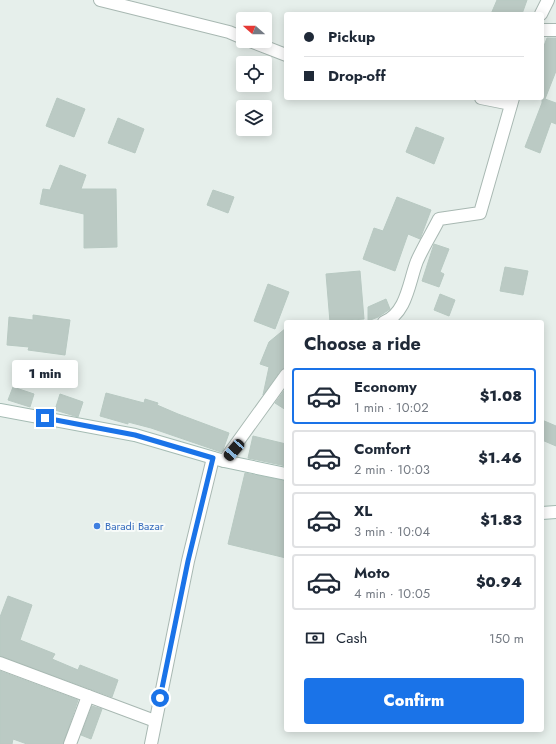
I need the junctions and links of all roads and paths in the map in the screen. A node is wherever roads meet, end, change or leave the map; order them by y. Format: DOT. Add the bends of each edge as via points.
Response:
graph roads {
  1 [pos="100,0"];
  2 [pos="548,0"];
  3 [pos="542,12"];
  4 [pos="544,30"];
  5 [pos="556,30"];
  6 [pos="236,35"];
  7 [pos="268,48"];
  8 [pos="284,54"];
  9 [pos="502,100"];
  10 [pos="512,101"];
  11 [pos="390,320"];
  12 [pos="284,378"];
  13 [pos="0,410"];
  14 [pos="219,459"];
  15 [pos="284,474"];
  16 [pos="556,512"];
  17 [pos="544,513"];
  18 [pos="0,663"];
  19 [pos="88,696"];
  20 [pos="155,721"];
  21 [pos="70,744"];
  22 [pos="151,744"];
  1 -- 6 [label="street"];
  2 -- 3 [label="street"];
  4 -- 5 [label="street"];
  7 -- 8 [label="street"];
  9 -- 10 [label="street"];
  10 -- 11 [label="street" via="480,213 439,219 418,261 401,307"];
  12 -- 14 [label="street"];
  13 -- 14 [label="street" via="135,435"];
  14 -- 15 [label="street"];
  14 -- 20 [label="street" via="188,561"];
  16 -- 17 [label="street"];
  18 -- 19 [label="street"];
  19 -- 20 [label="street"];
  19 -- 21 [label="street"];
  20 -- 22 [label="street"];
}
